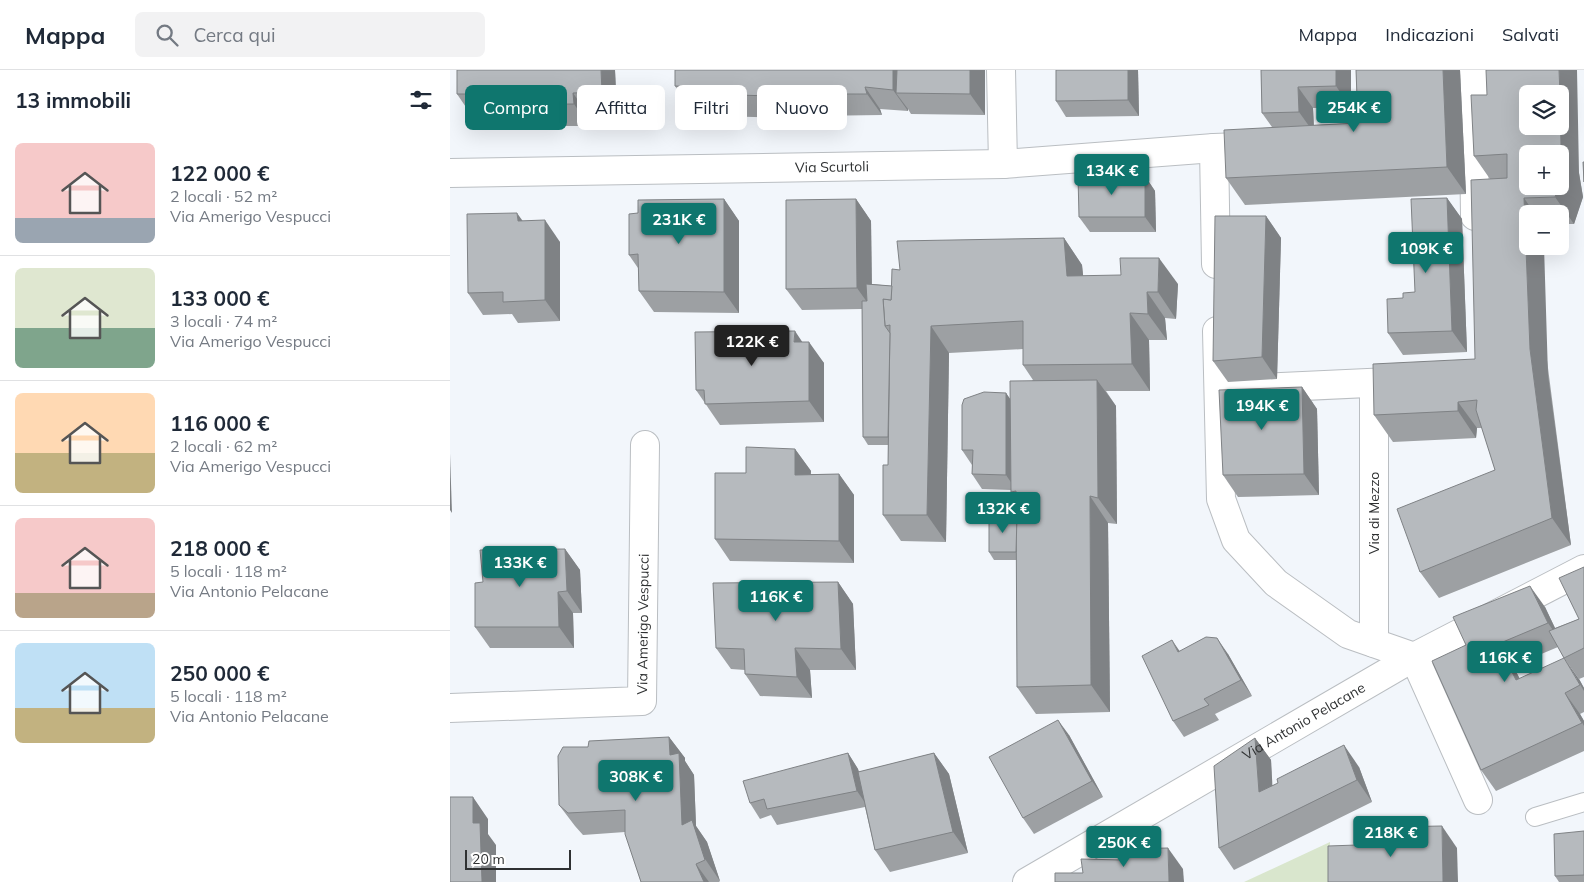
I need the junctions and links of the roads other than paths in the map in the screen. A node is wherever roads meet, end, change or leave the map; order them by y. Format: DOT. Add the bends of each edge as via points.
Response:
graph roads {
  1 [pos="1002,70"];
  2 [pos="1473,70"];
  3 [pos="1284,146"];
  4 [pos="1214,148"];
  5 [pos="1003,164"];
  6 [pos="450,173"];
  7 [pos="1475,239"];
  8 [pos="1440,380"];
  9 [pos="1374,383"];
  10 [pos="1219,390"];
  11 [pos="645,445"];
  12 [pos="1584,569"];
  13 [pos="1374,643"];
  14 [pos="1414,658"];
  15 [pos="450,708"];
  16 [pos="1478,800"];
  17 [pos="1584,802"];
  18 [pos="1535,817"];
  19 [pos="1027,882"];
  1 -- 5 [label="street"];
  2 -- 7 [label="street"];
  3 -- 4 [label="street, Via Scurtoli"];
  4 -- 5 [label="street, Via Scurtoli"];
  4 -- 10 [label="street"];
  5 -- 6 [label="street, Via Scurtoli"];
  8 -- 9 [label="street"];
  9 -- 10 [label="street"];
  9 -- 13 [label="street, Via di Mezzo"];
  10 -- 13 [label="street" via="1221,499 1236,540 1276,583 1348,634"];
  11 -- 15 [label="street, Via Amerigo Vespucci" via="642,701"];
  12 -- 14 [label="street, Via Antonio Pelacane"];
  13 -- 14 [label="street"];
  14 -- 16 [label="street"];
  14 -- 19 [label="street, Via Antonio Pelacane"];
  17 -- 18 [label="lane"];
}
